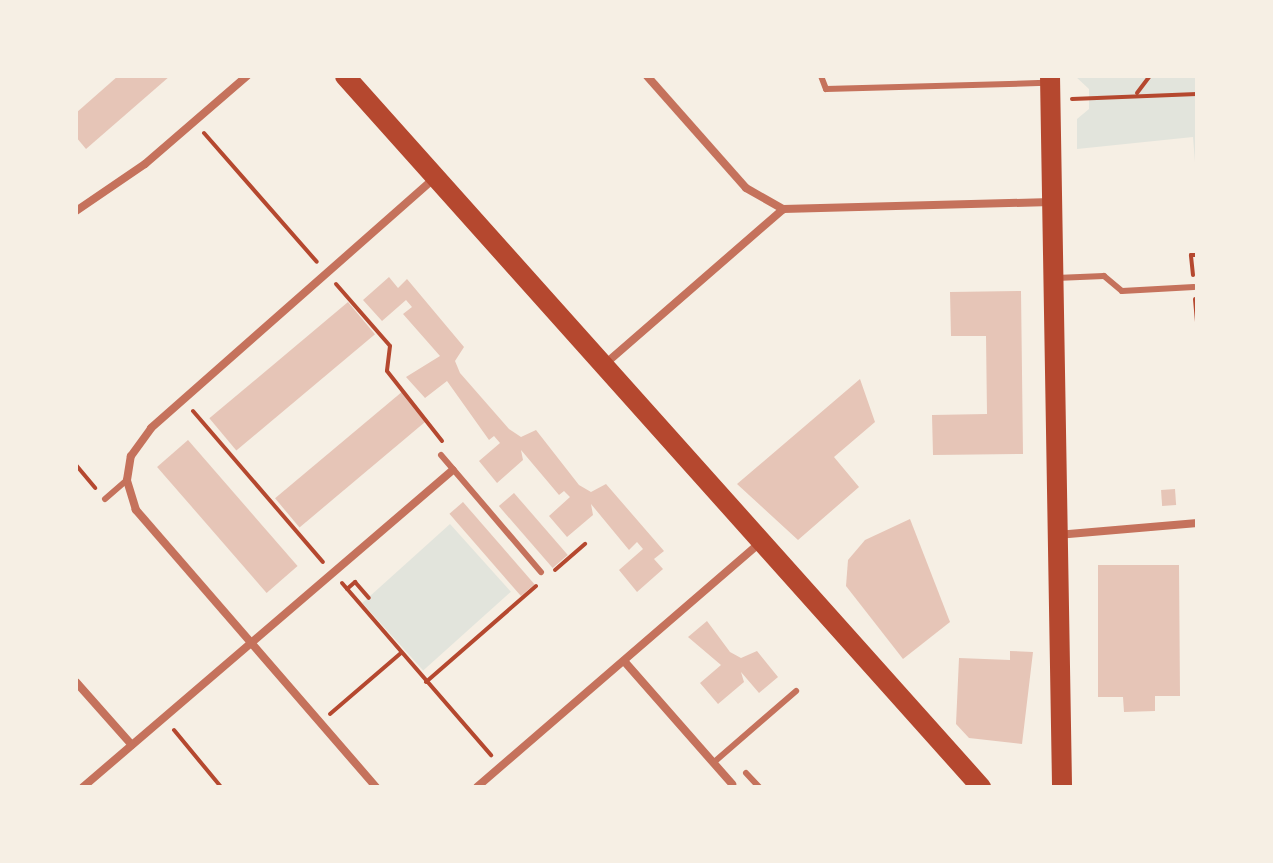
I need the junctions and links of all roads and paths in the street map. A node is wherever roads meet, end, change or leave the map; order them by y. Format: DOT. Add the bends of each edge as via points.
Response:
graph roads {
  1 [pos="247,76"];
  2 [pos="345,76"];
  3 [pos="647,76"];
  4 [pos="821,76"];
  5 [pos="1150,76"];
  6 [pos="1050,86"];
  7 [pos="1137,93"];
  8 [pos="1197,94"];
  9 [pos="195,122"];
  10 [pos="436,178"];
  11 [pos="1051,202"];
  12 [pos="783,209"];
  13 [pos="76,211"];
  14 [pos="327,274"];
  15 [pos="1053,279"];
  16 [pos="1194,287"];
  17 [pos="602,367"];
  18 [pos="183,400"];
  19 [pos="441,455"];
  20 [pos="76,465"];
  21 [pos="453,470"];
  22 [pos="127,480"];
  23 [pos="105,499"];
  24 [pos="1197,523"];
  25 [pos="1056,535"];
  26 [pos="761,542"];
  27 [pos="585,544"];
  28 [pos="541,572"];
  29 [pos="334,574"];
  30 [pos="347,589"];
  31 [pos="369,598"];
  32 [pos="250,644"];
  33 [pos="401,653"];
  34 [pos="624,661"];
  35 [pos="76,682"];
  36 [pos="426,682"];
  37 [pos="796,691"];
  38 [pos="164,717"];
  39 [pos="319,724"];
  40 [pos="132,745"];
  41 [pos="713,763"];
  42 [pos="501,767"];
  43 [pos="746,773"];
  44 [pos="732,784"];
  45 [pos="372,785"];
  46 [pos="87,786"];
  47 [pos="221,787"];
  48 [pos="477,787"];
  49 [pos="759,787"];
  50 [pos="981,787"];
  51 [pos="1062,787"];
  1 -- 9 [label="street"];
  2 -- 10 [label="main road"];
  3 -- 12 [label="street" via="746,188"];
  4 -- 6 [label="lane" via="826,89"];
  5 -- 7 [label="path"];
  6 -- 7 [label="path"];
  6 -- 11 [label="main road"];
  7 -- 8 [label="path"];
  9 -- 13 [label="street"];
  9 -- 14 [label="path"];
  10 -- 14 [label="street"];
  10 -- 17 [label="main road"];
  11 -- 12 [label="street"];
  11 -- 15 [label="main road"];
  12 -- 17 [label="street"];
  14 -- 18 [label="street"];
  14 -- 19 [label="path" via="390,346 387,371 443,436"];
  15 -- 16 [label="lane" via="1104,276 1122,291"];
  15 -- 25 [label="main road"];
  17 -- 26 [label="main road"];
  18 -- 22 [label="street" via="142,436"];
  18 -- 29 [label="path"];
  19 -- 21 [label="lane"];
  20 -- 23 [label="path"];
  21 -- 28 [label="lane"];
  21 -- 29 [label="street"];
  22 -- 23 [label="lane"];
  22 -- 32 [label="street" via="136,510"];
  24 -- 25 [label="street"];
  25 -- 51 [label="main road"];
  26 -- 34 [label="street"];
  26 -- 50 [label="main road"];
  27 -- 36 [label="path"];
  29 -- 30 [label="path"];
  29 -- 32 [label="street"];
  30 -- 31 [label="path" via="355,582"];
  30 -- 33 [label="path"];
  32 -- 38 [label="street"];
  32 -- 39 [label="street"];
  33 -- 36 [label="path"];
  33 -- 39 [label="path"];
  34 -- 41 [label="street"];
  34 -- 42 [label="street"];
  35 -- 40 [label="street"];
  36 -- 42 [label="path"];
  37 -- 41 [label="lane"];
  38 -- 40 [label="street"];
  38 -- 47 [label="path"];
  39 -- 45 [label="street"];
  40 -- 46 [label="street"];
  41 -- 44 [label="street"];
  42 -- 48 [label="street"];
  43 -- 49 [label="lane"];
}
